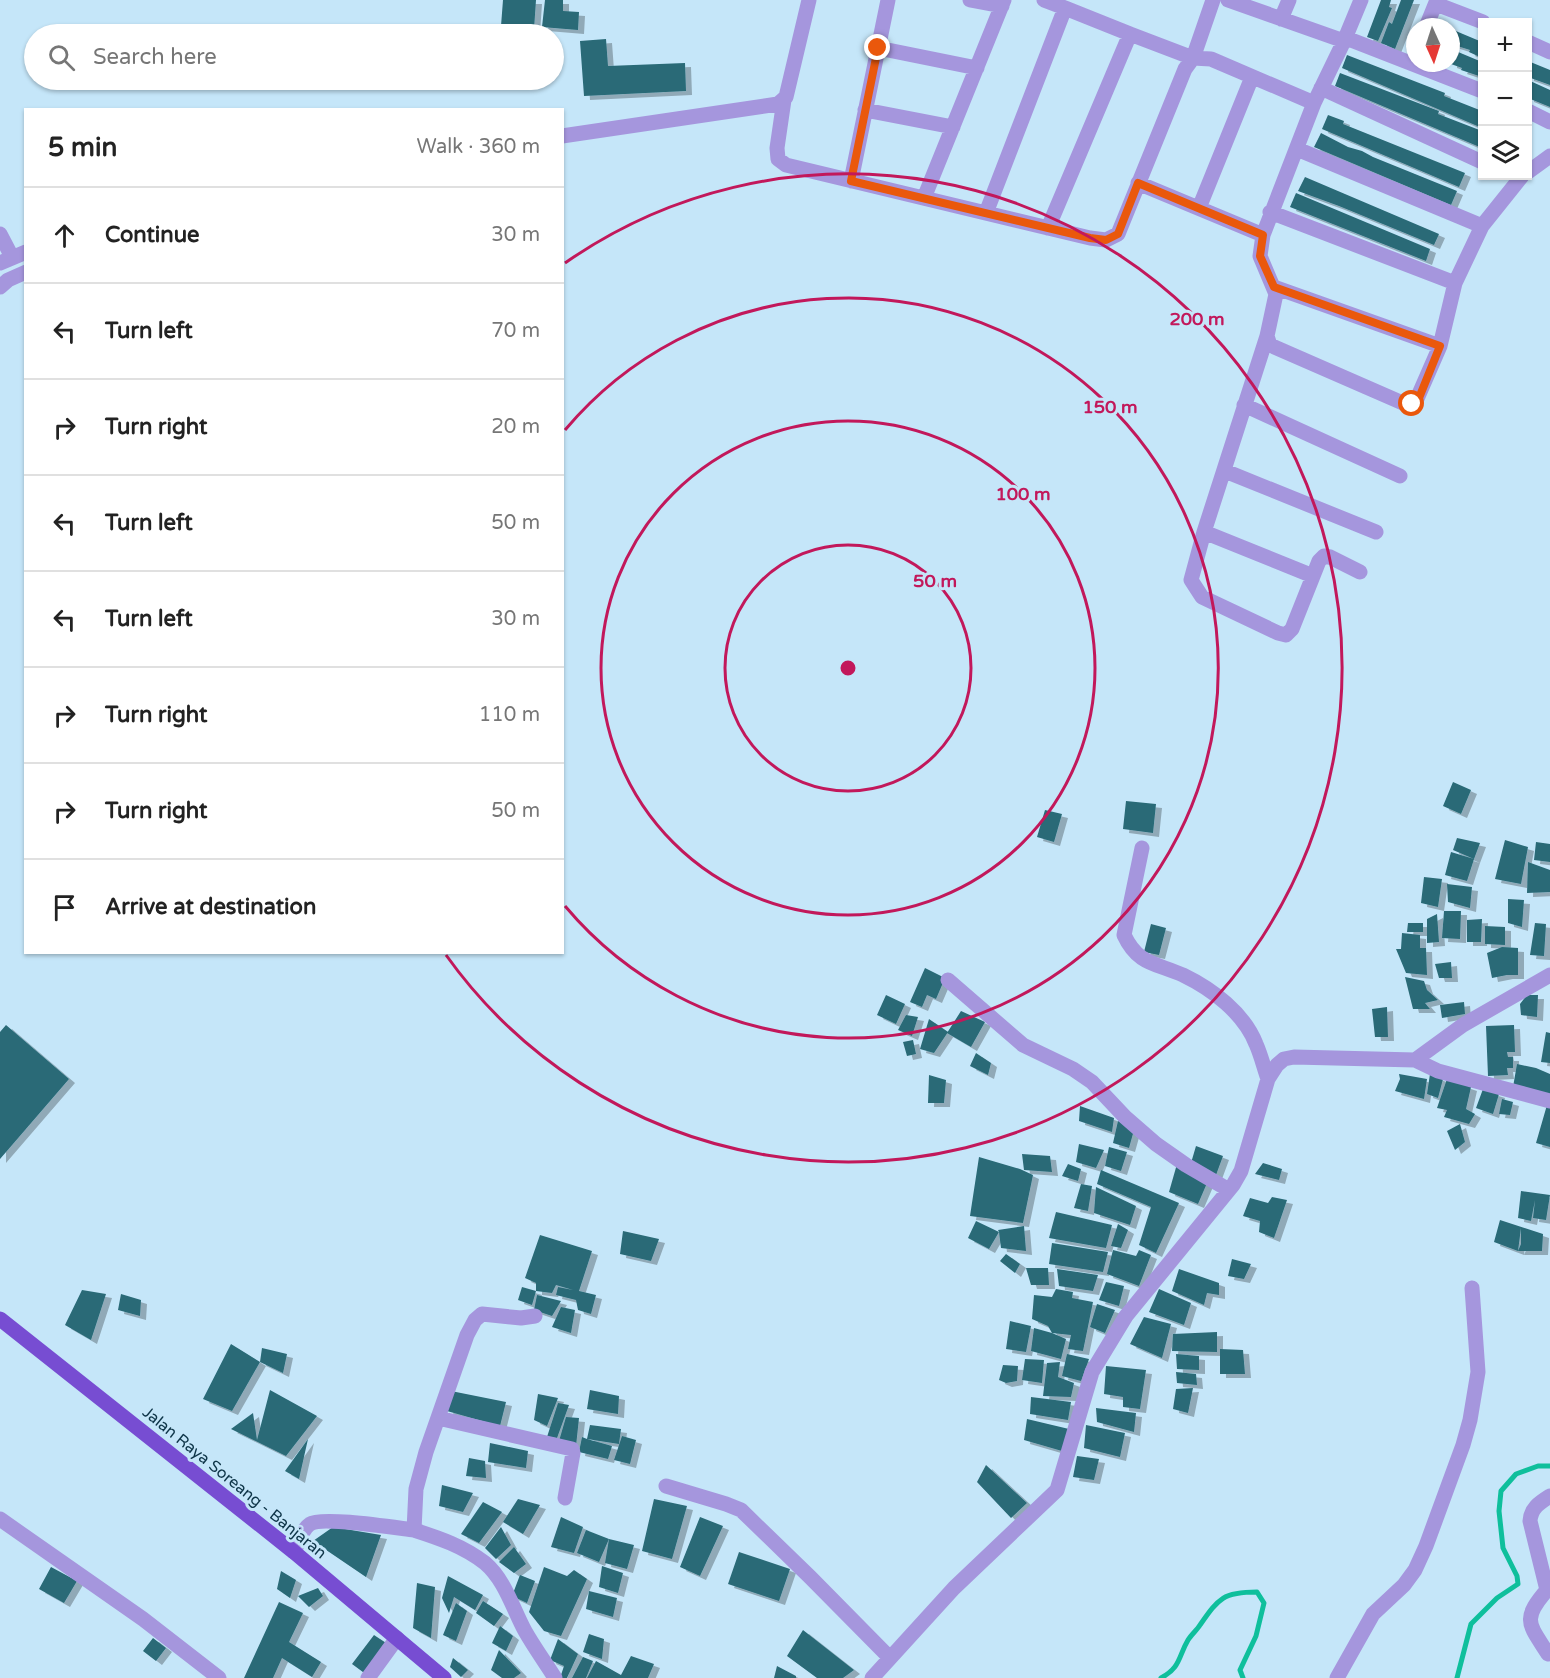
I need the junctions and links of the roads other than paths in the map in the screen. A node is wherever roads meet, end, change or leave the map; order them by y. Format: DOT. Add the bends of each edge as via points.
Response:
graph roads {
  1 [pos="809,0"];
  2 [pos="888,0"];
  3 [pos="970,0"];
  4 [pos="1044,0"];
  5 [pos="1213,0"];
  6 [pos="1228,0"];
  7 [pos="1289,0"];
  8 [pos="1361,0"];
  9 [pos="1437,2"];
  10 [pos="1003,3"];
  11 [pos="1065,8"];
  12 [pos="1430,18"];
  13 [pos="1281,19"];
  14 [pos="1478,20"];
  15 [pos="1130,34"];
  16 [pos="1345,40"];
  17 [pos="1532,44"];
  18 [pos="878,48"];
  19 [pos="1550,52"];
  20 [pos="1406,55"];
  21 [pos="1193,58"];
  22 [pos="977,68"];
  23 [pos="1443,72"];
  24 [pos="1252,77"];
  25 [pos="1321,88"];
  26 [pos="1478,89"];
  27 [pos="781,102"];
  28 [pos="1314,103"];
  29 [pos="866,110"];
  30 [pos="1532,113"];
  31 [pos="1550,122"];
  32 [pos="953,127"];
  33 [pos="564,136"];
  34 [pos="1297,149"];
  35 [pos="1550,156"];
  36 [pos="1478,160"];
  37 [pos="1532,167"];
  38 [pos="1516,180"];
  39 [pos="851,181"];
  40 [pos="1138,183"];
  41 [pos="924,198"];
  42 [pos="1199,208"];
  43 [pos="1270,212"];
  44 [pos="986,213"];
  45 [pos="1482,226"];
  46 [pos="1048,228"];
  47 [pos="0,234"];
  48 [pos="1263,235"];
  49 [pos="13,257"];
  50 [pos="24,273"];
  51 [pos="1455,283"];
  52 [pos="0,287"];
  53 [pos="1274,287"];
  54 [pos="1267,336"];
  55 [pos="1440,346"];
  56 [pos="1244,405"];
  57 [pos="1225,471"];
  58 [pos="1400,476"];
  59 [pos="1204,532"];
  60 [pos="1376,532"];
  61 [pos="1360,572"];
  62 [pos="1313,576"];
  63 [pos="1142,848"];
  64 [pos="1550,975"];
  65 [pos="948,980"];
  66 [pos="1415,1060"];
  67 [pos="1268,1079"];
  68 [pos="1550,1101"];
  69 [pos="1228,1190"];
  70 [pos="1472,1288"];
  71 [pos="535,1316"];
  72 [pos="0,1319"];
  73 [pos="438,1418"];
  74 [pos="666,1486"];
  75 [pos="1550,1496"];
  76 [pos="565,1498"];
  77 [pos="0,1519"];
  78 [pos="414,1530"];
  79 [pos="294,1552"];
  80 [pos="1548,1589"];
  81 [pos="397,1638"];
  82 [pos="1548,1654"];
  83 [pos="890,1658"];
  84 [pos="219,1678"];
  85 [pos="368,1678"];
  86 [pos="444,1678"];
  87 [pos="555,1678"];
  88 [pos="872,1678"];
  89 [pos="1337,1678"];
  1 -- 27 [label="street" via="788,93"];
  2 -- 18 [label="street"];
  3 -- 10 [label="street"];
  4 -- 11 [label="street"];
  5 -- 21 [label="street"];
  6 -- 13 [label="street"];
  7 -- 13 [label="street"];
  8 -- 16 [label="street"];
  9 -- 12 [label="street"];
  9 -- 14 [label="street"];
  10 -- 22 [label="street"];
  11 -- 15 [label="street"];
  11 -- 44 [label="street"];
  13 -- 16 [label="street"];
  15 -- 21 [label="street"];
  15 -- 46 [label="street"];
  16 -- 20 [label="street"];
  16 -- 25 [label="street"];
  17 -- 19 [label="street"];
  18 -- 22 [label="street"];
  18 -- 29 [label="street"];
  21 -- 24 [label="street" via="1211,59"];
  21 -- 40 [label="street"];
  22 -- 32 [label="street"];
  23 -- 26 [label="street"];
  24 -- 28 [label="street"];
  24 -- 42 [label="street"];
  25 -- 28 [label="street"];
  25 -- 36 [label="street"];
  27 -- 33 [label="street"];
  27 -- 39 [label="street" via="778,159 786,165"];
  28 -- 34 [label="street"];
  29 -- 32 [label="street"];
  29 -- 39 [label="street"];
  30 -- 31 [label="street"];
  32 -- 41 [label="street"];
  34 -- 43 [label="street"];
  34 -- 45 [label="street"];
  35 -- 37 [label="street"];
  38 -- 45 [label="street"];
  39 -- 41 [label="street"];
  40 -- 42 [label="street"];
  40 -- 46 [label="street" via="1118,234 1106,240"];
  41 -- 44 [label="street"];
  42 -- 48 [label="street"];
  43 -- 48 [label="street"];
  43 -- 51 [label="street"];
  44 -- 46 [label="street"];
  45 -- 51 [label="street"];
  47 -- 49 [label="street"];
  48 -- 53 [label="street" via="1260,256"];
  50 -- 52 [label="street"];
  51 -- 55 [label="street"];
  53 -- 54 [label="street" via="1276,303"];
  53 -- 55 [label="street"];
  54 -- 55 [label="street" via="1276,349 1406,404 1419,398"];
  54 -- 56 [label="street"];
  56 -- 57 [label="street"];
  56 -- 58 [label="street"];
  57 -- 59 [label="street"];
  57 -- 60 [label="street"];
  59 -- 62 [label="street"];
  59 -- 62 [label="street" via="1191,580 1197,591 1202,597 1278,633 1286,635 1292,629"];
  61 -- 62 [label="street" via="1324,556"];
  63 -- 67 [label="street" via="1124,935 1130,949 1140,959 1201,986 1237,1013 1256,1042"];
  64 -- 66 [label="street" via="1463,1025"];
  65 -- 69 [label="street" via="1023,1045 1092,1082 1156,1144"];
  66 -- 67 [label="street" via="1284,1059"];
  66 -- 68 [label="street" via="1438,1071"];
  67 -- 69 [label="street" via="1241,1171"];
  69 -- 83 [label="street" via="1126,1316 1092,1372 1057,1490 954,1588"];
  70 -- 89 [label="street" via="1478,1372 1463,1445 1415,1570 1372,1614"];
  71 -- 73 [label="street" via="478,1315 467,1335"];
  72 -- 79 [label="main road, Jalan Raya Soreang - Banjaran"];
  73 -- 76 [label="street" via="572,1449"];
  73 -- 78 [label="street" via="416,1489"];
  74 -- 83 [label="street" via="741,1510"];
  75 -- 80 [label="street" via="1535,1506 1530,1515"];
  77 -- 84 [label="street" via="143,1619"];
  78 -- 79 [label="street" via="315,1522 305,1530"];
  78 -- 87 [label="street" via="442,1539 486,1564 503,1586 525,1632"];
  79 -- 81 [label="main road, Jalan Raya Soreang - Banjaran"];
  80 -- 82 [label="street" via="1533,1606 1531,1626"];
  81 -- 85 [label="street"];
  81 -- 86 [label="main road, Jalan Raya Soreang - Banjaran"];
  83 -- 88 [label="street"];
}
